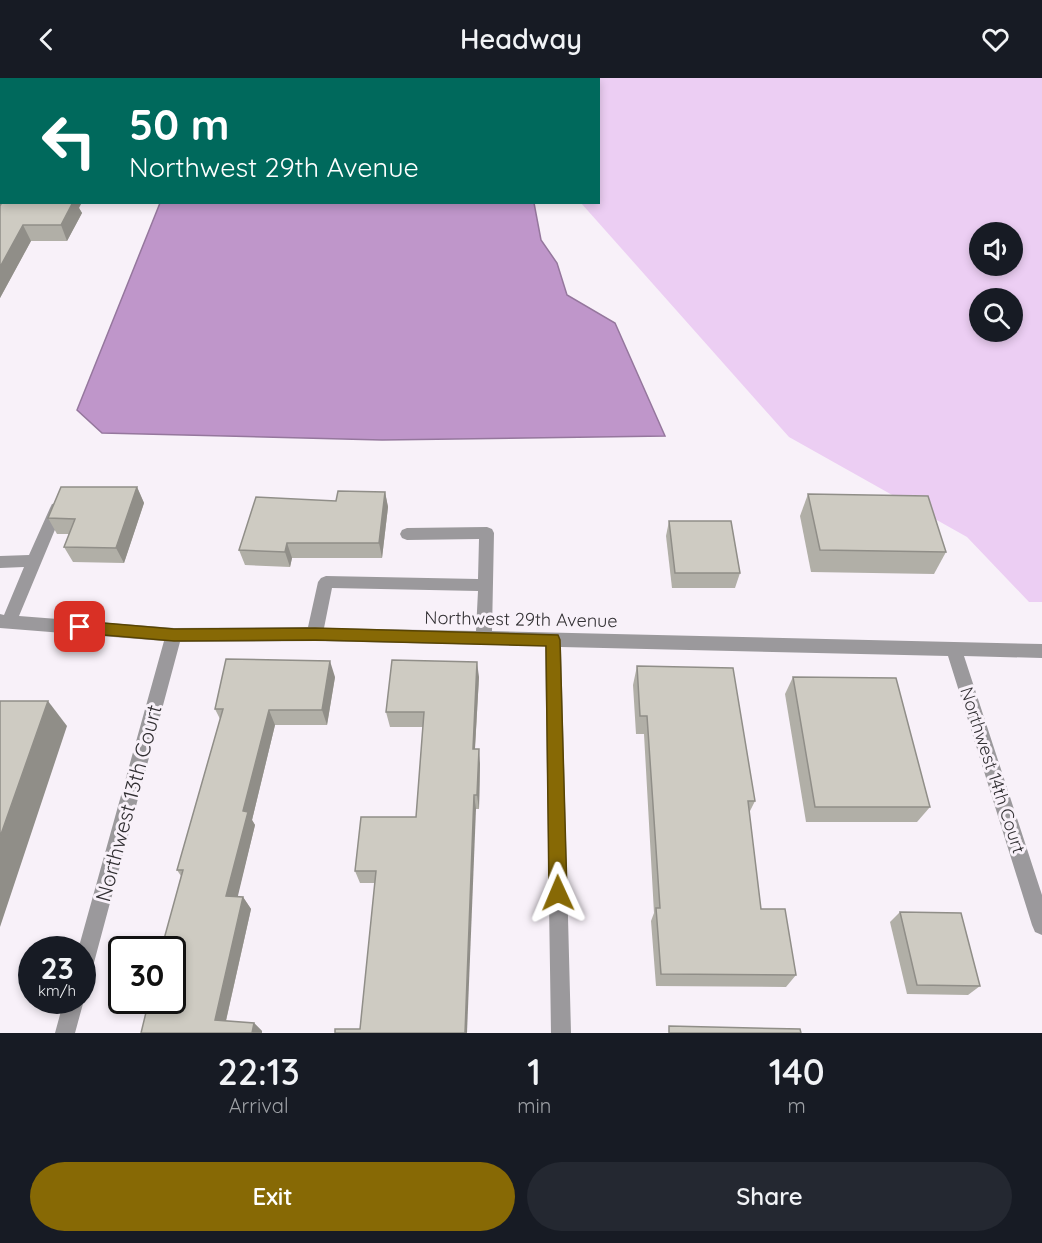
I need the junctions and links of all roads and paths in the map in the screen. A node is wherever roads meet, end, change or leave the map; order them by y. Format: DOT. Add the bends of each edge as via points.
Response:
graph roads {
  1 [pos="57,508"];
  2 [pos="407,534"];
  3 [pos="0,561"];
  4 [pos="34,561"];
  5 [pos="485,585"];
  6 [pos="5,621"];
  7 [pos="315,634"];
  8 [pos="174,635"];
  9 [pos="484,638"];
  10 [pos="553,640"];
  11 [pos="954,649"];
  12 [pos="1042,651"];
  13 [pos="1042,925"];
  14 [pos="91,936"];
  15 [pos="70,1014"];
  16 [pos="65,1033"];
  17 [pos="561,1033"];
  1 -- 4 [label="street"];
  2 -- 5 [label="street" via="487,533"];
  3 -- 4 [label="street"];
  4 -- 6 [label="street"];
  5 -- 7 [label="street" via="326,582"];
  5 -- 9 [label="street"];
  6 -- 8 [label="street, Northwest 29th Avenue"];
  7 -- 8 [label="street, Northwest 29th Avenue"];
  7 -- 9 [label="street, Northwest 29th Avenue"];
  8 -- 14 [label="street, Northwest 13th Court"];
  9 -- 10 [label="street, Northwest 29th Avenue"];
  10 -- 11 [label="street, Northwest 29th Avenue"];
  10 -- 17 [label="street"];
  11 -- 12 [label="street, Northwest 29th Avenue"];
  11 -- 13 [label="street, Northwest 14th Court"];
  15 -- 16 [label="street"];
}
